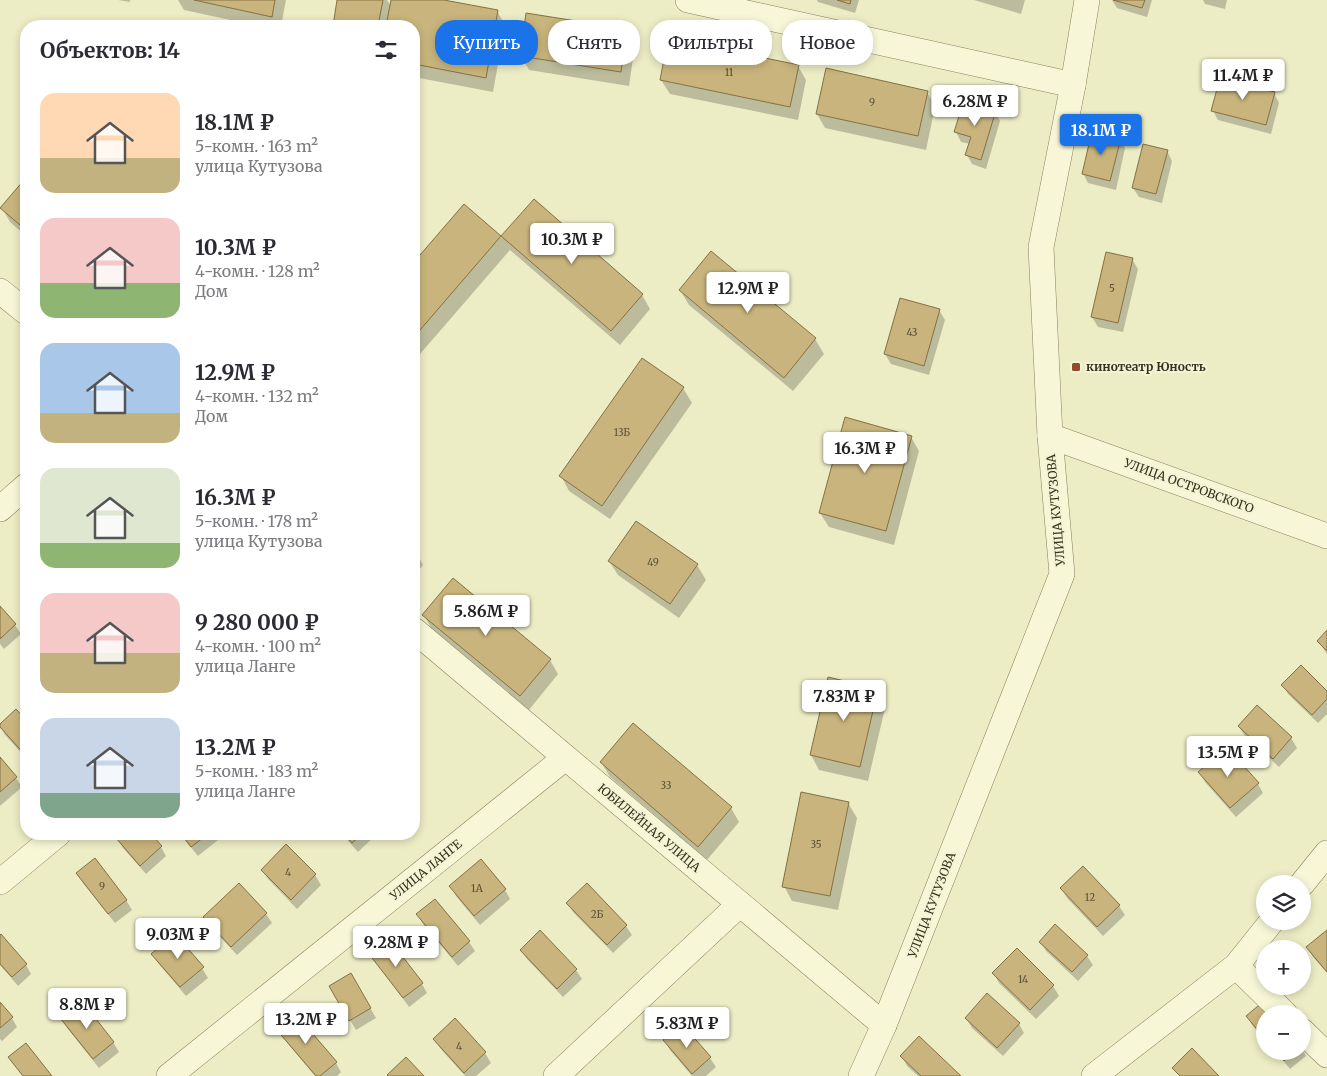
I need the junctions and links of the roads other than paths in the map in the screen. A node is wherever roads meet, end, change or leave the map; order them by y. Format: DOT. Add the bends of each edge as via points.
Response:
graph roads {
  1 [pos="688,0"];
  2 [pos="1087,0"];
  3 [pos="1073,85"];
  4 [pos="0,291"];
  5 [pos="20,307"];
  6 [pos="1050,436"];
  7 [pos="20,492"];
  8 [pos="0,510"];
  9 [pos="1327,536"];
  10 [pos="420,635"];
  11 [pos="565,758"];
  12 [pos="51,840"];
  13 [pos="1327,853"];
  14 [pos="1309,875"];
  15 [pos="0,882"];
  16 [pos="740,904"];
  17 [pos="1265,930"];
  18 [pos="1236,966"];
  19 [pos="1276,1005"];
  20 [pos="884,1025"];
  21 [pos="1311,1040"];
  22 [pos="1327,1055"];
  23 [pos="169,1076"];
  24 [pos="556,1076"];
  25 [pos="861,1076"];
  26 [pos="1094,1076"];
  1 -- 3 [label="street"];
  2 -- 3 [label="street, УЛИЦА КУТУЗОВА"];
  3 -- 6 [label="street, УЛИЦА КУТУЗОВА" via="1041,247"];
  4 -- 5 [label="street"];
  6 -- 9 [label="street, УЛИЦА ОСТРОВСКОГО"];
  6 -- 20 [label="street, УЛИЦА КУТУЗОВА" via="1062,574"];
  7 -- 8 [label="street"];
  10 -- 11 [label="street, ЮБИЛЕЙНАЯ УЛИЦА"];
  11 -- 16 [label="street, ЮБИЛЕЙНАЯ УЛИЦА"];
  11 -- 23 [label="street, УЛИЦА ЛАНГЕ"];
  12 -- 15 [label="street"];
  13 -- 14 [label="street"];
  16 -- 20 [label="street, ЮБИЛЕЙНАЯ УЛИЦА"];
  16 -- 24 [label="street"];
  17 -- 18 [label="street"];
  18 -- 19 [label="street"];
  18 -- 26 [label="street"];
  20 -- 25 [label="street, УЛИЦА КУТУЗОВА"];
  21 -- 22 [label="street"];
}
